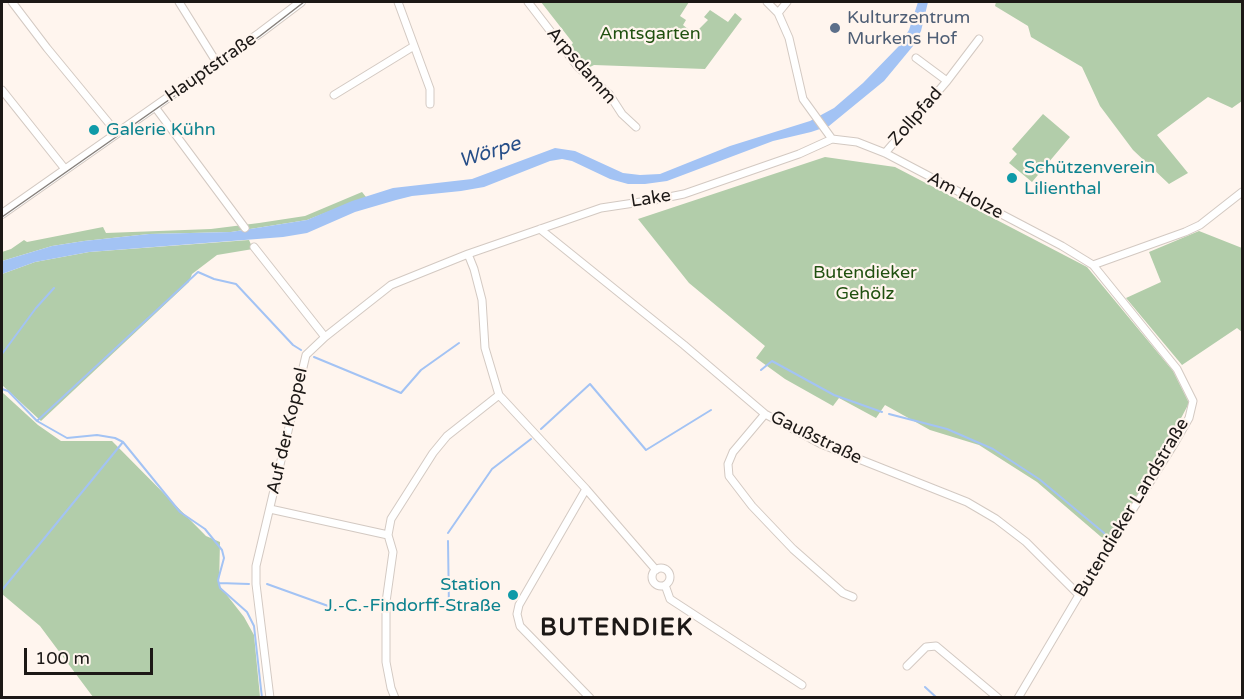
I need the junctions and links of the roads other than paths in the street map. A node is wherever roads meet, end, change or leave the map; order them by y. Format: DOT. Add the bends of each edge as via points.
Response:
graph roads {
  1 [pos="12,2"];
  2 [pos="179,2"];
  3 [pos="301,2"];
  4 [pos="398,2"];
  5 [pos="528,2"];
  6 [pos="767,2"];
  7 [pos="787,2"];
  8 [pos="778,13"];
  9 [pos="979,39"];
  10 [pos="414,46"];
  11 [pos="916,58"];
  12 [pos="217,63"];
  13 [pos="947,81"];
  14 [pos="2,90"];
  15 [pos="334,95"];
  16 [pos="430,104"];
  17 [pos="155,107"];
  18 [pos="636,127"];
  19 [pos="117,133"];
  20 [pos="832,139"];
  21 [pos="885,153"];
  22 [pos="65,169"];
  23 [pos="1242,192"];
  24 [pos="2,214"];
  25 [pos="245,228"];
  26 [pos="540,229"];
  27 [pos="254,247"];
  28 [pos="468,254"];
  29 [pos="1093,265"];
  30 [pos="325,337"];
  31 [pos="499,395"];
  32 [pos="765,414"];
  33 [pos="586,489"];
  34 [pos="270,509"];
  35 [pos="388,535"];
  36 [pos="656,570"];
  37 [pos="665,585"];
  38 [pos="1079,595"];
  39 [pos="853,597"];
  40 [pos="907,666"];
  41 [pos="802,685"];
  42 [pos="270,698"];
  43 [pos="395,698"];
  44 [pos="590,698"];
  45 [pos="998,698"];
  46 [pos="1018,698"];
  1 -- 19 [label="street"];
  2 -- 12 [label="street"];
  3 -- 12 [label="street, Hauptstraße"];
  4 -- 10 [label="street"];
  5 -- 18 [label="street, Arpsdamm" via="578,67 609,94"];
  6 -- 8 [label="street"];
  7 -- 8 [label="street"];
  8 -- 20 [label="street" via="789,38 803,99"];
  9 -- 13 [label="street, Zollpfad"];
  10 -- 15 [label="street"];
  10 -- 16 [label="street" via="430,89"];
  11 -- 13 [label="street, Zollpfad"];
  12 -- 17 [label="street, Hauptstraße"];
  13 -- 21 [label="street, Zollpfad"];
  14 -- 22 [label="street"];
  17 -- 19 [label="street, Hauptstraße"];
  17 -- 25 [label="street"];
  19 -- 22 [label="street, Hauptstraße"];
  20 -- 21 [label="street, Am Holze" via="857,142"];
  20 -- 26 [label="street, Lake" via="684,194 601,208"];
  21 -- 29 [label="street, Am Holze"];
  22 -- 24 [label="street, Hauptstraße"];
  23 -- 29 [label="street" via="1200,225"];
  26 -- 28 [label="street, Lake"];
  26 -- 32 [label="street, Gaußstraße"];
  27 -- 30 [label="street"];
  28 -- 30 [label="street, Auf der Koppel" via="391,285"];
  28 -- 31 [label="street" via="482,300 485,348"];
  29 -- 38 [label="street, Butendieker Landstraße" via="1178,369 1193,401 1189,418 1174,444"];
  30 -- 34 [label="street, Auf der Koppel" via="306,355"];
  31 -- 33 [label="street"];
  31 -- 35 [label="street" via="447,436 433,453 391,519"];
  32 -- 38 [label="street, Gaußstraße" via="821,444 967,502 1026,542"];
  32 -- 39 [label="street" via="733,452 729,476 793,549 843,593"];
  33 -- 36 [label="street"];
  33 -- 44 [label="street" via="517,614 520,626"];
  34 -- 35 [label="street"];
  34 -- 42 [label="street, Auf der Koppel" via="255,584"];
  35 -- 43 [label="street" via="393,552 386,602 386,662"];
  36 -- 37 [label="street" via="652,576 654,583"];
  36 -- 37 [label="street" via="668,572 670,578"];
  37 -- 41 [label="street" via="670,599"];
  38 -- 46 [label="street, Butendieker Landstraße"];
  40 -- 45 [label="street" via="926,647 936,646"];
}
